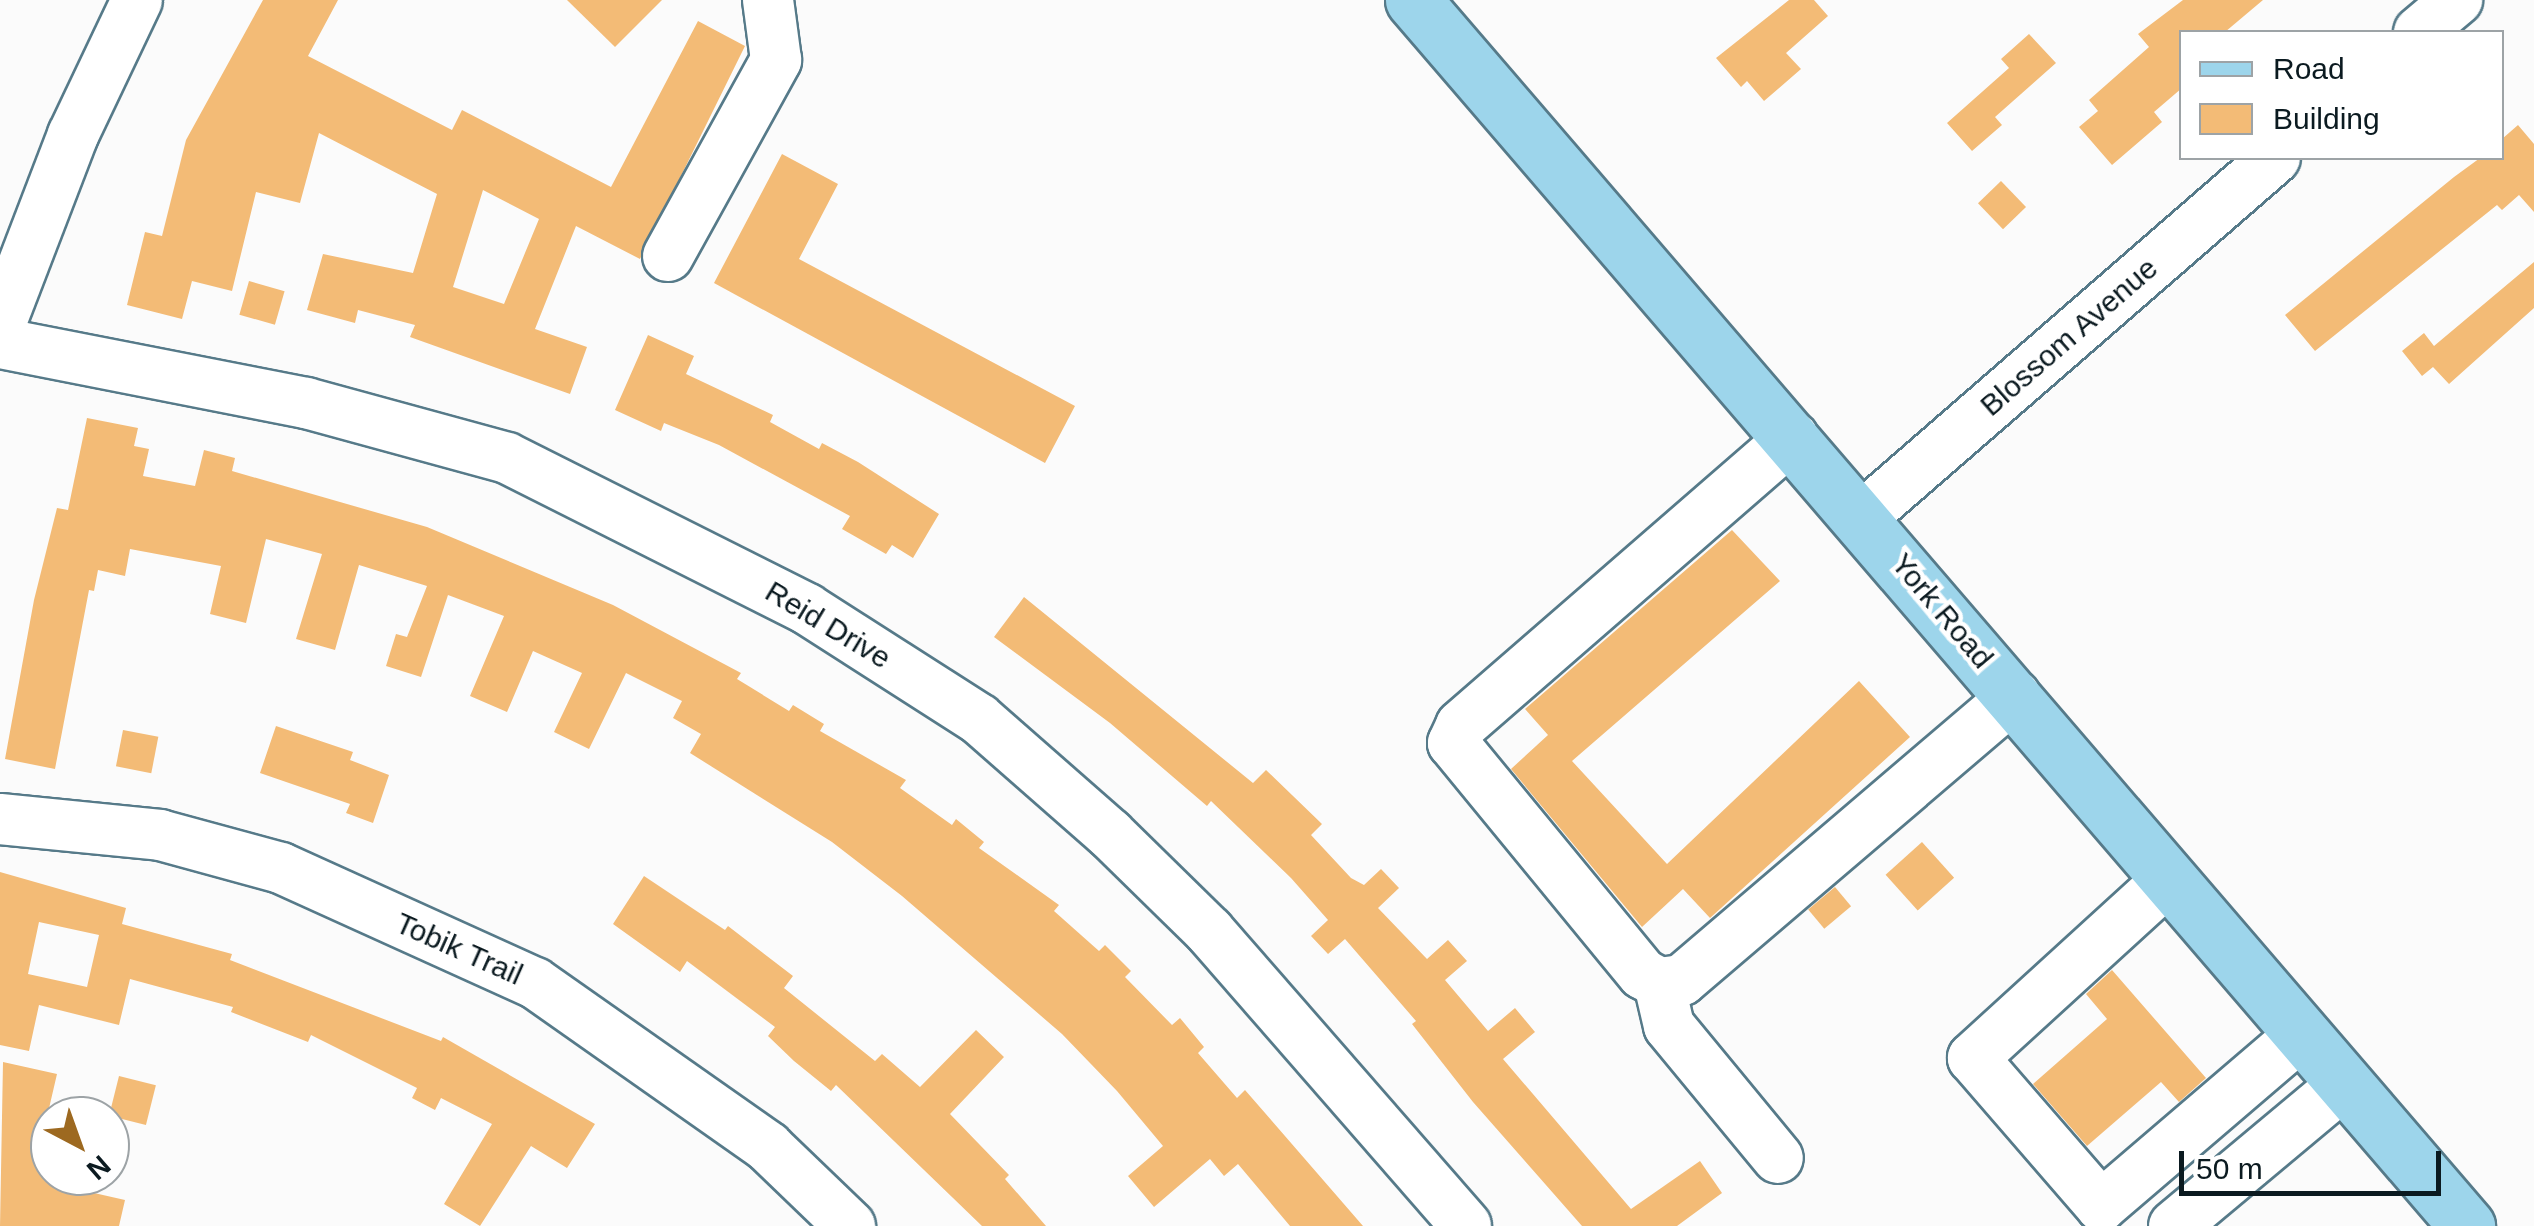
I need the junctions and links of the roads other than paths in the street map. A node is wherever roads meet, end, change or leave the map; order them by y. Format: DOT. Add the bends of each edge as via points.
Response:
graph roads {
  1 [pos="137,0"];
  2 [pos="768,0"];
  3 [pos="1413,0"];
  4 [pos="2456,0"];
  5 [pos="2421,30"];
  6 [pos="2274,160"];
  7 [pos="668,256"];
  8 [pos="0,324"];
  9 [pos="0,343"];
  10 [pos="1793,437"];
  11 [pos="1862,517"];
  12 [pos="2015,696"];
  13 [pos="0,819"];
  14 [pos="2170,878"];
  15 [pos="1659,983"];
  16 [pos="2303,1033"];
  17 [pos="2345,1083"];
  18 [pos="1778,1158"];
  19 [pos="850,1226"];
  20 [pos="1466,1226"];
  21 [pos="2174,1226"];
  22 [pos="2467,1226"];
  1 -- 8 [label="street" via="73,135"];
  2 -- 7 [label="street" via="776,60"];
  3 -- 10 [label="main road, York Road"];
  4 -- 5 [label="street"];
  6 -- 11 [label="street, Blossom Avenue"];
  9 -- 20 [label="street, Reid Drive" via="306,403 507,458 806,609 979,719 1110,834 1210,931"];
  10 -- 11 [label="main road, York Road"];
  10 -- 15 [label="street" via="1462,726 1453,743 1643,974"];
  11 -- 12 [label="main road, York Road"];
  12 -- 14 [label="main road, York Road"];
  12 -- 15 [label="street" via="1682,980"];
  13 -- 19 [label="street, Tobik Trail" via="160,835 281,868 534,983 768,1146"];
  14 -- 16 [label="main road, York Road"];
  14 -- 16 [label="street" via="1973,1058 2101,1206"];
  15 -- 18 [label="street" via="1669,1026"];
  16 -- 17 [label="main road, York Road"];
  17 -- 21 [label="street"];
  17 -- 22 [label="main road, York Road"];
}
